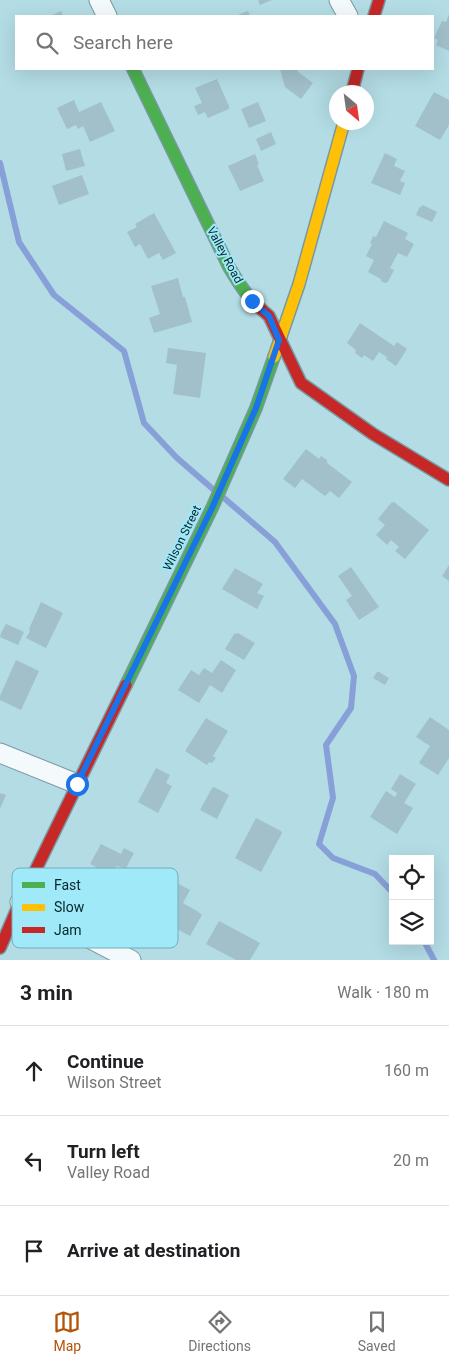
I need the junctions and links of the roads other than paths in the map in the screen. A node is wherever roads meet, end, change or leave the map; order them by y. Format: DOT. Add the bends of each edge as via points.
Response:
graph roads {
  1 [pos="99,0"];
  2 [pos="339,0"];
  3 [pos="379,0"];
  4 [pos="106,15"];
  5 [pos="347,15"];
  6 [pos="374,15"];
  7 [pos="133,70"];
  8 [pos="358,70"];
  9 [pos="354,85"];
  10 [pos="342,130"];
  11 [pos="279,340"];
  12 [pos="449,480"];
  13 [pos="0,753"];
  14 [pos="77,784"];
  15 [pos="36,868"];
  16 [pos="12,920"];
  17 [pos="0,948"];
  18 [pos="108,948"];
  19 [pos="131,960"];
  1 -- 4 [label="street"];
  2 -- 5 [label="street"];
  3 -- 6 [label="main road"];
  7 -- 11 [label="main road, Valley Road" via="229,267 252,301 269,316"];
  8 -- 9 [label="main road"];
  10 -- 11 [label="main road, Wilson Street" via="299,284"];
  11 -- 12 [label="main road, Valley Road" via="301,383 374,434"];
  11 -- 14 [label="main road, Wilson Street" via="256,408 212,508"];
  13 -- 14 [label="street"];
  14 -- 15 [label="main road, Wilson Street"];
  16 -- 17 [label="main road, Wilson Street"];
  18 -- 19 [label="street"];
}
